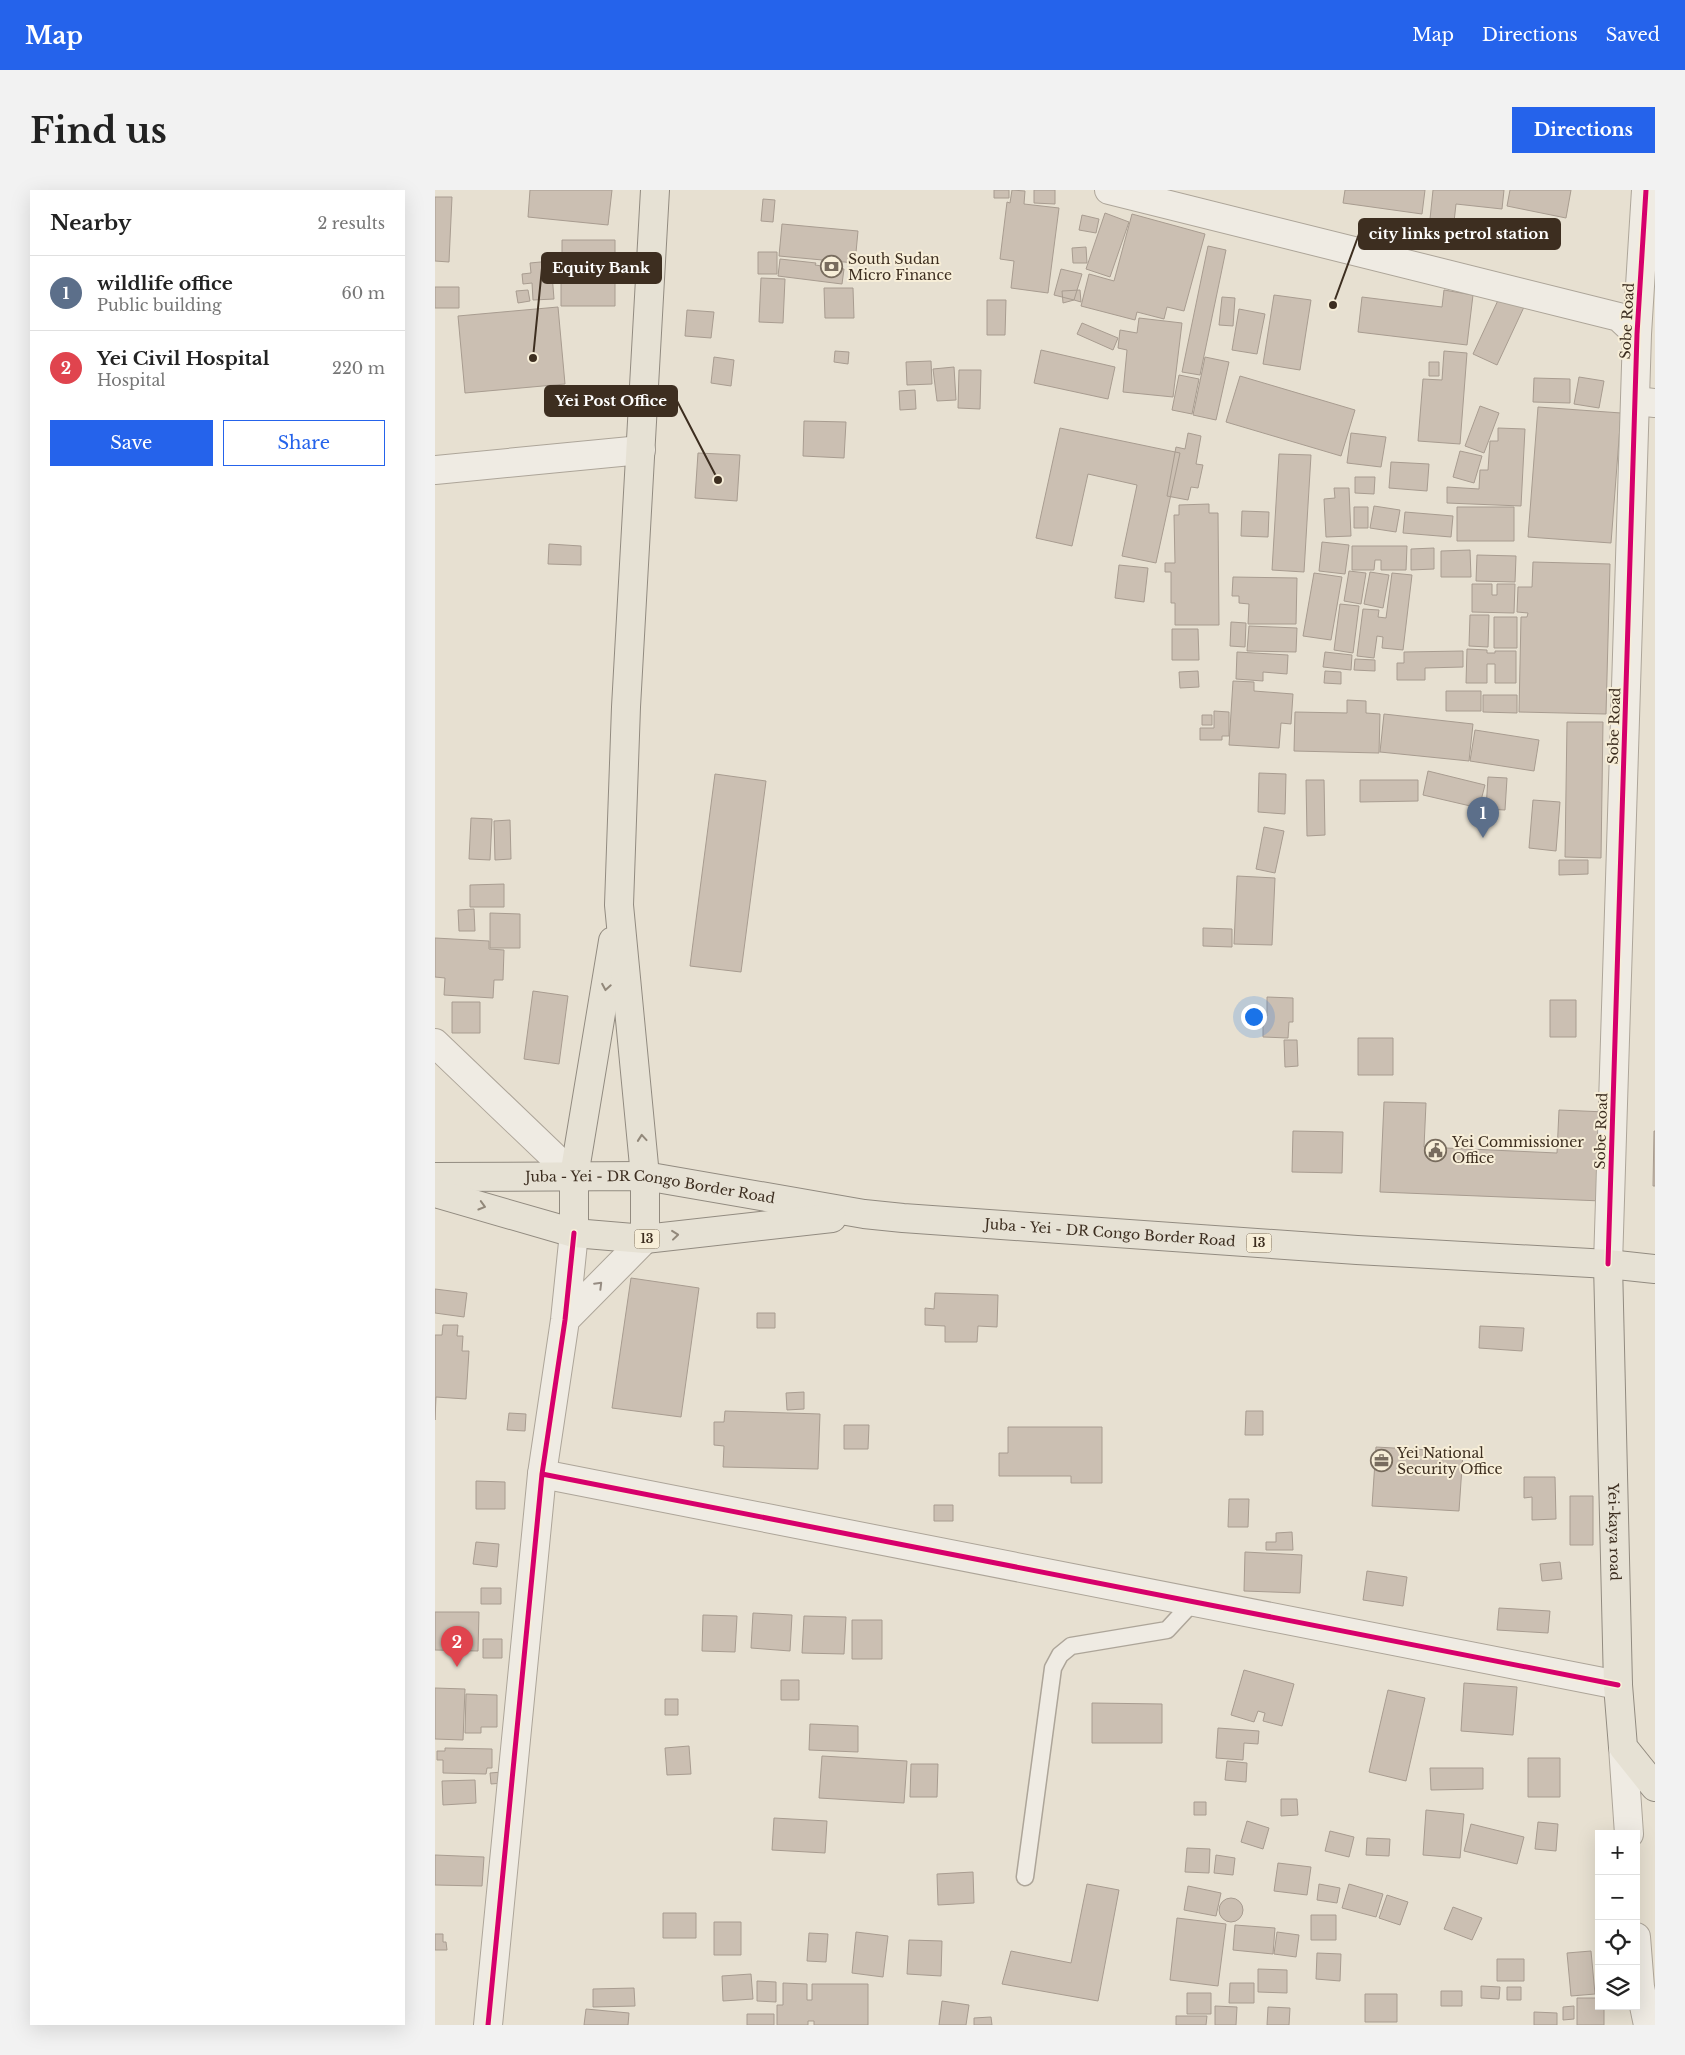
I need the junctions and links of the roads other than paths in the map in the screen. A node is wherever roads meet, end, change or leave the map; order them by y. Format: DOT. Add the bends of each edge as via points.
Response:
graph roads {
  1 [pos="655,190"];
  2 [pos="1109,190"];
  3 [pos="1646,190"];
  4 [pos="1637,334"];
  5 [pos="1645,402"];
  6 [pos="641,450"];
  7 [pos="435,470"];
  8 [pos="619,905"];
  9 [pos="435,1043"];
  10 [pos="574,1176"];
  11 [pos="645,1176"];
  12 [pos="435,1177"];
  13 [pos="435,1193"];
  14 [pos="864,1214"];
  15 [pos="574,1233"];
  16 [pos="645,1239"];
  17 [pos="1608,1264"];
  18 [pos="1655,1268"];
  19 [pos="565,1320"];
  20 [pos="542,1474"];
  21 [pos="1193,1602"];
  22 [pos="1618,1685"];
  23 [pos="1623,1747"];
  24 [pos="1655,1786"];
  25 [pos="1629,1830"];
  26 [pos="1025,1877"];
  27 [pos="1638,1965"];
  28 [pos="489,2025"];
  29 [pos="1648,2025"];
  1 -- 6 [label="main road"];
  2 -- 4 [label="street" via="1619,317"];
  3 -- 4 [label="street, Sobe Road"];
  4 -- 5 [label="street, Sobe Road"];
  5 -- 17 [label="street, Sobe Road"];
  6 -- 7 [label="street"];
  6 -- 8 [label="main road" via="625,707"];
  8 -- 10 [label="main road, one-way"];
  11 -- 8 [label="main road, one-way"];
  9 -- 10 [label="street"];
  10 -- 11 [label="main road, Juba - Yei - DR Congo Border Road / 13"];
  10 -- 12 [label="main road, Juba - Yei - DR Congo Border Road"];
  10 -- 15 [label="main road"];
  11 -- 14 [label="main road, Juba - Yei - DR Congo Border Road / 13"];
  11 -- 16 [label="main road"];
  13 -- 15 [label="main road, Juba - Yei - DR Congo Border Road / 13, one-way"];
  16 -- 14 [label="main road, Juba - Yei - DR Congo Border Road / 13, one-way"];
  14 -- 17 [label="main road, Juba - Yei - DR Congo Border Road / 13" via="1347,1249"];
  15 -- 16 [label="main road, Juba - Yei - DR Congo Border Road / 13"];
  15 -- 19 [label="street"];
  19 -- 16 [label="street, one-way"];
  17 -- 18 [label="main road, Juba - Yei - DR Congo Border Road / 13"];
  17 -- 22 [label="main road, Yei-kaya road"];
  19 -- 20 [label="street"];
  20 -- 21 [label="street"];
  20 -- 28 [label="street"];
  21 -- 22 [label="street"];
  21 -- 26 [label="lane" via="1167,1630 1071,1646 1060,1655 1053,1668"];
  22 -- 23 [label="main road, Yei-kaya road"];
  23 -- 24 [label="main road"];
  23 -- 25 [label="street"];
  27 -- 29 [label="street"];
}
